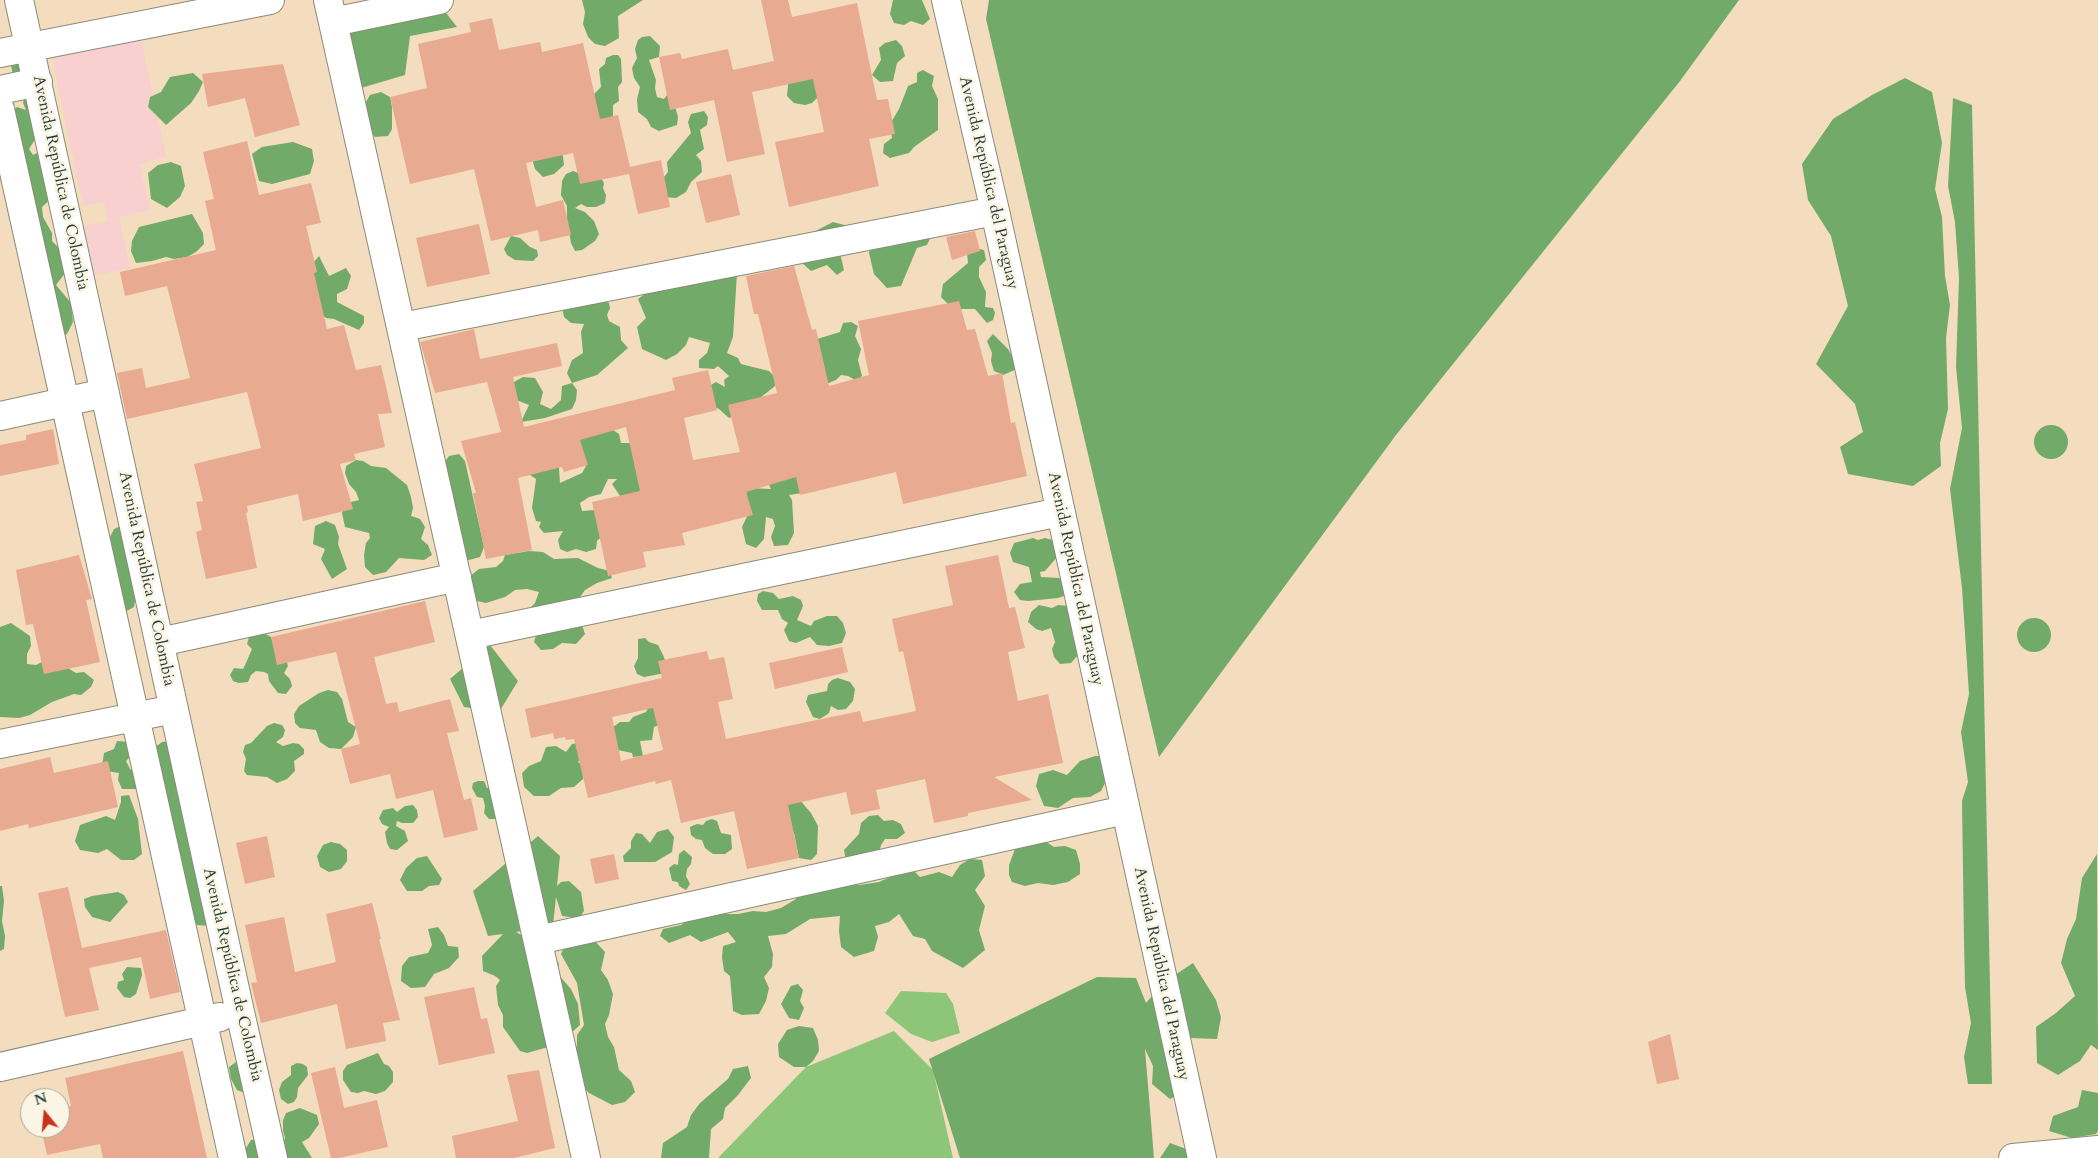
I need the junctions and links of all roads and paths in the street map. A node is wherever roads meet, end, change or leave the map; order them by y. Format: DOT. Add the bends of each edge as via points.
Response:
graph roads {
  1 [pos="19,0"];
  2 [pos="270,0"];
  3 [pos="439,0"];
  4 [pos="946,0"];
  5 [pos="331,11"];
  6 [pos="30,47"];
  7 [pos="0,53"];
  8 [pos="38,82"];
  9 [pos="0,90"];
  10 [pos="0,109"];
  11 [pos="995,211"];
  12 [pos="402,328"];
  13 [pos="105,393"];
  14 [pos="66,402"];
  15 [pos="0,416"];
  16 [pos="1060,512"];
  17 [pos="457,577"];
  18 [pos="470,635"];
  19 [pos="160,642"];
  20 [pos="174,709"];
  21 [pos="135,718"];
  22 [pos="0,744"];
  23 [pos="1125,810"];
  24 [pos="538,940"];
  25 [pos="240,1012"];
  26 [pos="202,1021"];
  27 [pos="0,1067"];
  28 [pos="2098,1150"];
  29 [pos="233,1158"];
  30 [pos="274,1158"];
  31 [pos="586,1158"];
  32 [pos="1202,1158"];
  33 [pos="2013,1158"];
  1 -- 6 [label="street, Avenida República de Colombia"];
  2 -- 6 [label="street"];
  3 -- 5 [label="street"];
  4 -- 11 [label="street, Avenida República del Paraguay"];
  5 -- 12 [label="street"];
  6 -- 7 [label="street"];
  6 -- 8 [label="street, Avenida República de Colombia"];
  8 -- 9 [label="street"];
  8 -- 13 [label="street, Avenida República de Colombia"];
  10 -- 14 [label="street"];
  11 -- 12 [label="street"];
  11 -- 16 [label="street, Avenida República del Paraguay"];
  12 -- 17 [label="street"];
  13 -- 14 [label="street"];
  13 -- 19 [label="street, Avenida República de Colombia"];
  14 -- 15 [label="street"];
  14 -- 21 [label="street"];
  16 -- 18 [label="street"];
  16 -- 23 [label="street, Avenida República del Paraguay"];
  17 -- 18 [label="street"];
  17 -- 19 [label="street"];
  18 -- 24 [label="street"];
  19 -- 20 [label="street, Avenida República de Colombia"];
  20 -- 21 [label="street"];
  20 -- 25 [label="street, Avenida República de Colombia"];
  21 -- 22 [label="street"];
  21 -- 26 [label="street"];
  23 -- 24 [label="street"];
  23 -- 32 [label="street, Avenida República del Paraguay"];
  24 -- 31 [label="street"];
  25 -- 26 [label="street"];
  25 -- 30 [label="street, Avenida República de Colombia"];
  26 -- 27 [label="street"];
  26 -- 29 [label="street"];
  28 -- 33 [label="street"];
}
